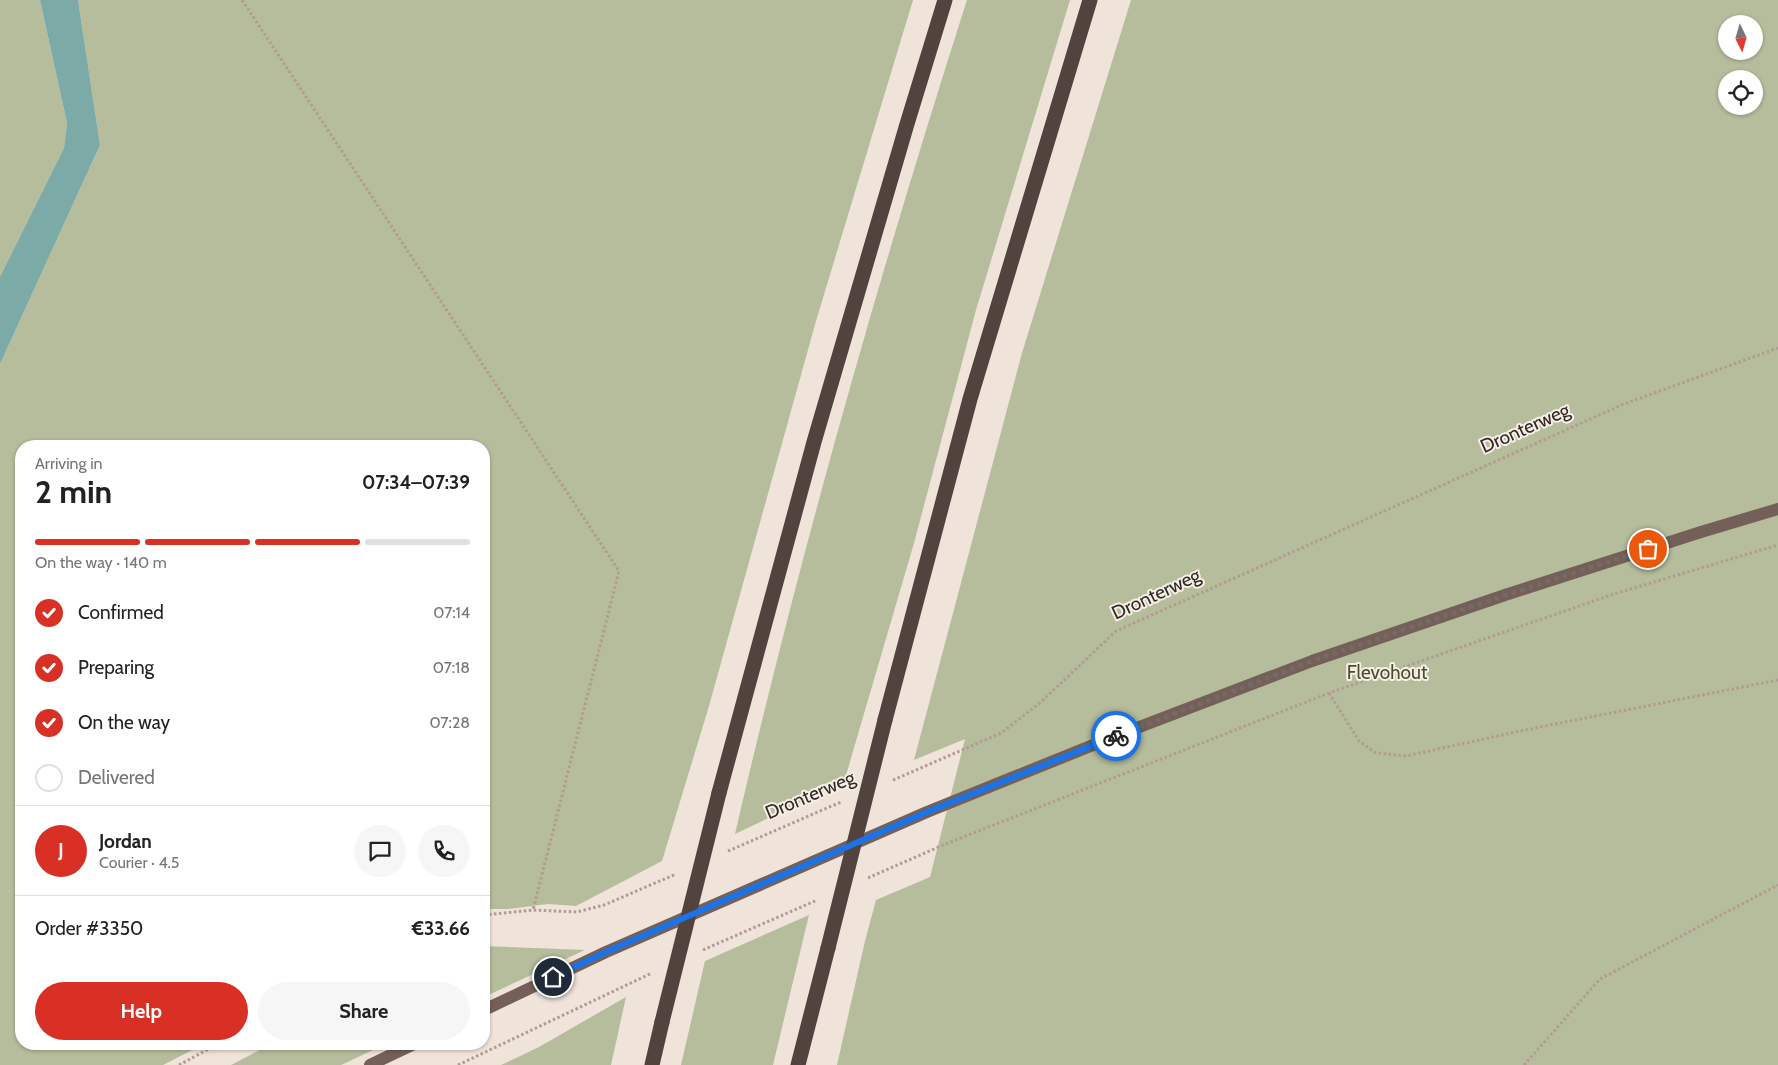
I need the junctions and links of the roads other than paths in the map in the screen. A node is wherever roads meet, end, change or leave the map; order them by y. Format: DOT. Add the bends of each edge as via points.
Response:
graph roads {
  1 [pos="945,0"];
  2 [pos="1090,0"];
  3 [pos="1778,510"];
  4 [pos="490,1007"];
  5 [pos="401,1050"];
  6 [pos="370,1065"];
  7 [pos="652,1065"];
  8 [pos="798,1065"];
  1 -- 7 [label="highway, bridge" via="814,442 719,793"];
  2 -- 8 [label="highway, bridge" via="970,399"];
  3 -- 4 [label="main road" via="1506,595 1312,661 1117,736 927,812 606,952"];
  5 -- 6 [label="main road"];
}
